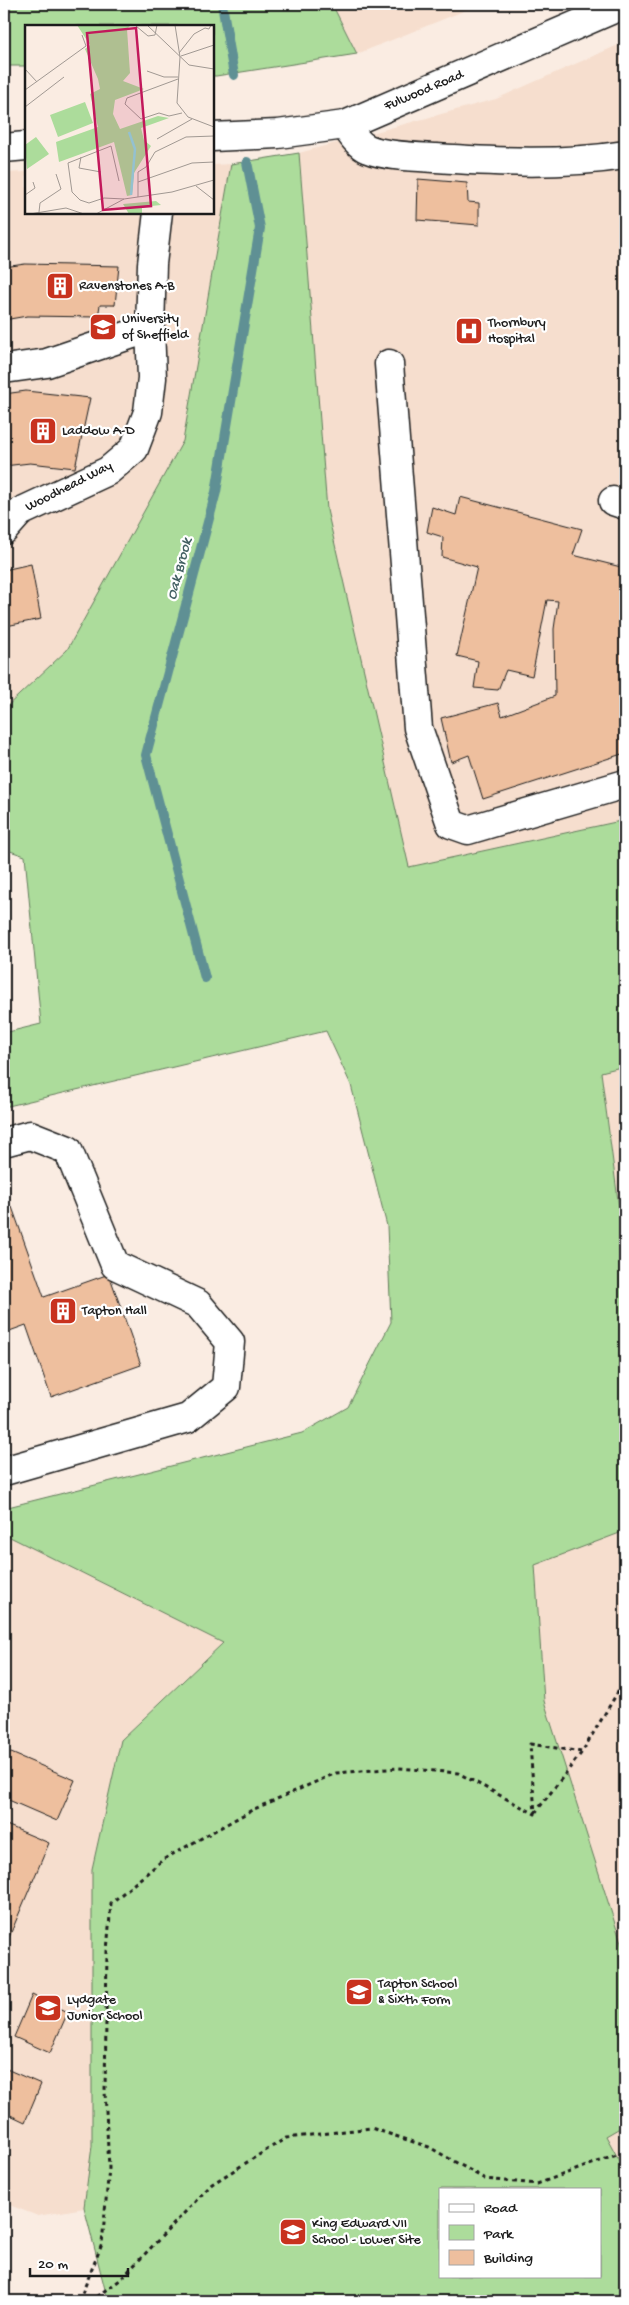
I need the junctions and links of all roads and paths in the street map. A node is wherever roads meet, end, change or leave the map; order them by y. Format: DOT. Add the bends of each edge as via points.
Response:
graph roads {
  1 [pos="625,4"];
  2 [pos="345,125"];
  3 [pos="214,137"];
  4 [pos="25,146"];
  5 [pos="4,148"];
  6 [pos="625,155"];
  7 [pos="158,214"];
  8 [pos="150,328"];
  9 [pos="389,364"];
  10 [pos="4,369"];
  11 [pos="4,530"];
  12 [pos="625,784"];
  13 [pos="4,1142"];
  14 [pos="4,1472"];
  15 [pos="625,1680"];
  16 [pos="582,1752"];
  17 [pos="535,1814"];
  18 [pos="625,2152"];
  19 [pos="79,2301"];
  20 [pos="90,2301"];
  1 -- 2 [label="street, Fulwood Road"];
  2 -- 3 [label="street, Fulwood Road" via="278,134"];
  2 -- 6 [label="street" via="368,149 410,156 497,162 595,160"];
  4 -- 5 [label="street"];
  7 -- 8 [label="street, Woodhead Way"];
  8 -- 10 [label="street" via="47,363"];
  8 -- 11 [label="street, Woodhead Way" via="152,378 148,412 134,449 108,471 20,512"];
  9 -- 12 [label="street" via="418,728 451,824 468,830"];
  13 -- 14 [label="street" via="30,1135 68,1150 115,1265 198,1304 230,1342 226,1386 188,1418"];
  15 -- 16 [label="path"];
  16 -- 17 [label="path"];
  16 -- 17 [label="path" via="530,1744"];
  17 -- 19 [label="path" via="458,1773 399,1768 336,1772 252,1810 164,1859 111,1903 105,2091 109,2168 102,2244"];
  18 -- 20 [label="path" via="537,2184 485,2179 429,2147 371,2128 286,2138 212,2184 120,2280"];
}
